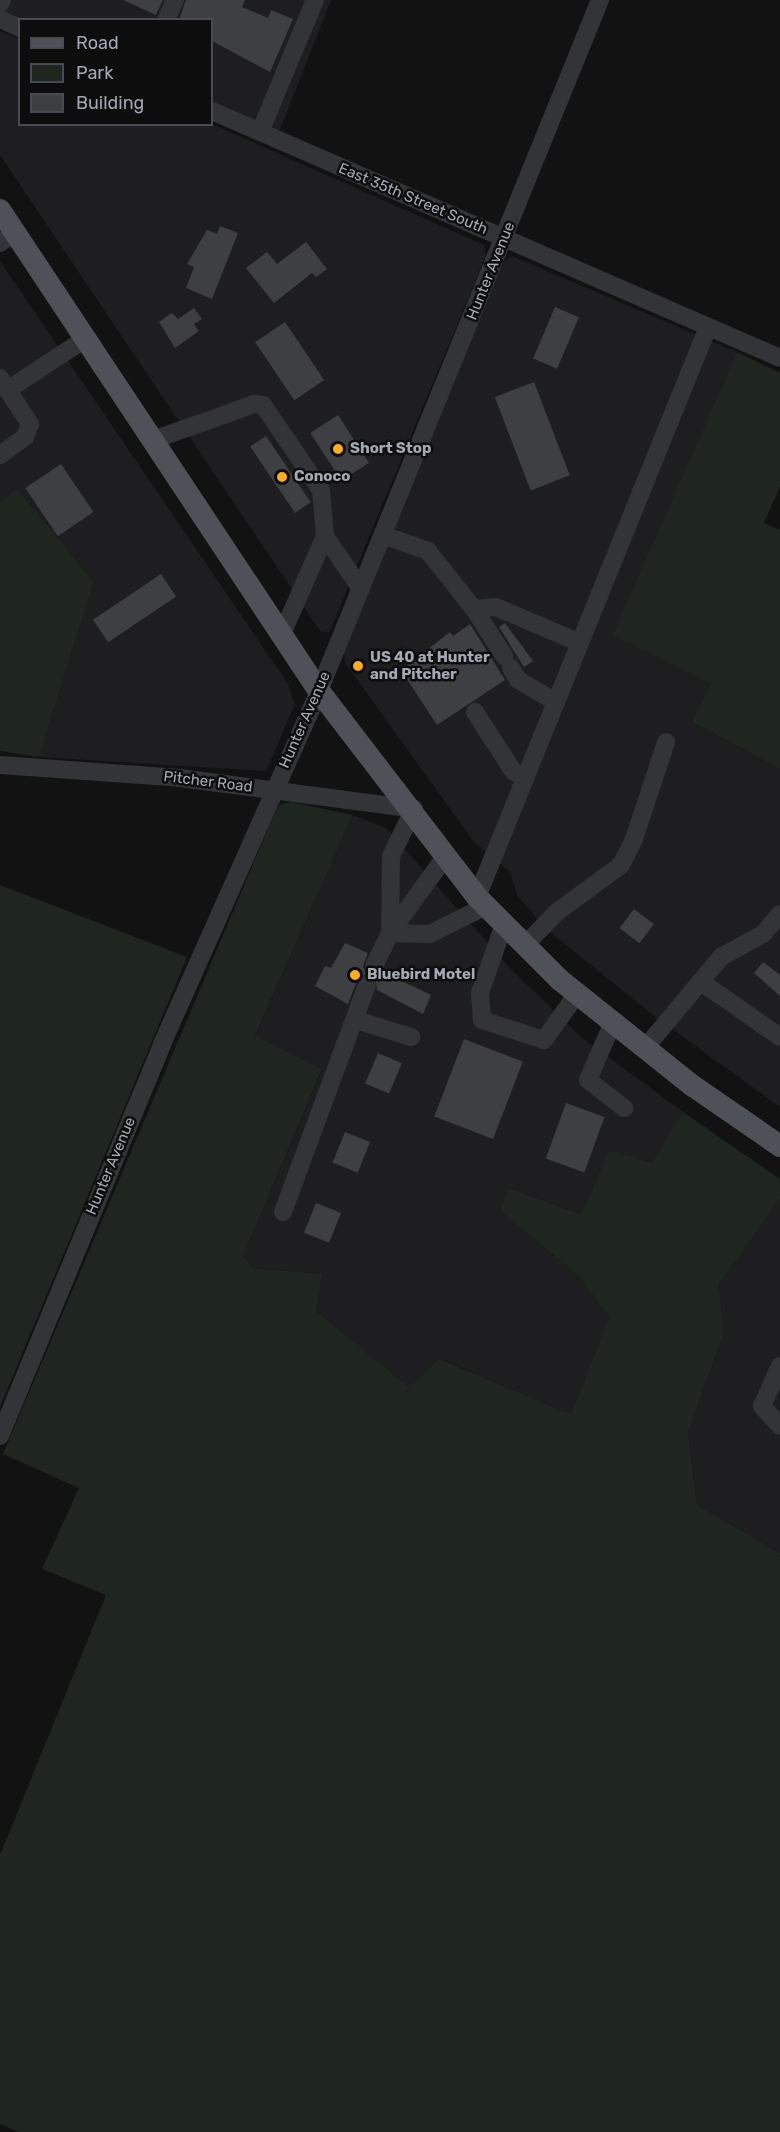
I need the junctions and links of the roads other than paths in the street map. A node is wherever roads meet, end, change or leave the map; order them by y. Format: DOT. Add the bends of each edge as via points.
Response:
graph roads {
  1 [pos="175,0"];
  2 [pos="315,0"];
  3 [pos="600,0"];
  4 [pos="167,18"];
  5 [pos="0,19"];
  6 [pos="18,27"];
  7 [pos="213,111"];
  8 [pos="260,132"];
  9 [pos="0,210"];
  10 [pos="7,238"];
  11 [pos="504,238"];
  12 [pos="708,327"];
  13 [pos="85,339"];
  14 [pos="780,358"];
  15 [pos="4,384"];
  16 [pos="153,440"];
  17 [pos="0,455"];
  18 [pos="383,535"];
  19 [pos="325,536"];
  20 [pos="361,589"];
  21 [pos="474,609"];
  22 [pos="282,634"];
  23 [pos="580,643"];
  24 [pos="319,691"];
  25 [pos="556,702"];
  26 [pos="475,712"];
  27 [pos="666,742"];
  28 [pos="0,765"];
  29 [pos="525,778"];
  30 [pos="274,791"];
  31 [pos="414,809"];
  32 [pos="445,857"];
  33 [pos="481,901"];
  34 [pos="780,914"];
  35 [pos="504,924"];
  36 [pos="390,933"];
  37 [pos="525,945"];
  38 [pos="374,966"];
  39 [pos="701,982"];
  40 [pos="367,985"];
  41 [pos="577,994"];
  42 [pos="356,1020"];
  43 [pos="613,1022"];
  44 [pos="411,1037"];
  45 [pos="780,1037"];
  46 [pos="645,1048"];
  47 [pos="624,1108"];
  48 [pos="780,1146"];
  49 [pos="283,1212"];
  50 [pos="780,1366"];
  51 [pos="780,1426"];
  52 [pos="0,1436"];
  1 -- 4 [label="street"];
  2 -- 8 [label="street"];
  3 -- 11 [label="street, Hunter Avenue"];
  5 -- 6 [label="street"];
  7 -- 8 [label="street, East 35th Street South"];
  8 -- 11 [label="street, East 35th Street South"];
  9 -- 10 [label="main road"];
  10 -- 13 [label="main road"];
  11 -- 12 [label="street, East 35th Street South"];
  11 -- 18 [label="street, Hunter Avenue"];
  12 -- 14 [label="street, East 35th Street South"];
  12 -- 23 [label="street"];
  13 -- 15 [label="street"];
  13 -- 16 [label="main road"];
  15 -- 17 [label="street" via="30,424 25,437"];
  16 -- 19 [label="street" via="254,404 263,405 321,490"];
  16 -- 22 [label="main road"];
  18 -- 20 [label="street, Hunter Avenue"];
  18 -- 21 [label="street" via="428,551"];
  19 -- 20 [label="street"];
  19 -- 22 [label="street"];
  20 -- 24 [label="street, Hunter Avenue"];
  21 -- 23 [label="street" via="496,608"];
  21 -- 25 [label="street" via="518,680"];
  22 -- 24 [label="main road"];
  23 -- 25 [label="street"];
  24 -- 30 [label="street, Hunter Avenue"];
  24 -- 31 [label="main road"];
  25 -- 29 [label="street"];
  26 -- 29 [label="street" via="513,771"];
  27 -- 37 [label="street" via="634,839 621,865 557,912"];
  28 -- 30 [label="street, Pitcher Road" via="180,778"];
  29 -- 33 [label="street"];
  30 -- 31 [label="street, Pitcher Road"];
  30 -- 52 [label="street, Hunter Avenue" via="162,1044"];
  31 -- 32 [label="main road"];
  31 -- 36 [label="street" via="391,856"];
  32 -- 33 [label="main road"];
  32 -- 36 [label="street"];
  33 -- 35 [label="main road"];
  33 -- 36 [label="street" via="430,934"];
  34 -- 39 [label="street" via="762,934 721,957"];
  35 -- 37 [label="main road"];
  35 -- 41 [label="street" via="480,993 482,1020 544,1040"];
  36 -- 38 [label="street"];
  37 -- 41 [label="main road"];
  39 -- 45 [label="street"];
  39 -- 46 [label="street"];
  40 -- 42 [label="street"];
  41 -- 43 [label="main road"];
  42 -- 44 [label="street"];
  42 -- 49 [label="street"];
  43 -- 46 [label="main road"];
  43 -- 47 [label="street" via="588,1080"];
  46 -- 48 [label="main road"];
  50 -- 51 [label="street" via="762,1406"];
}
